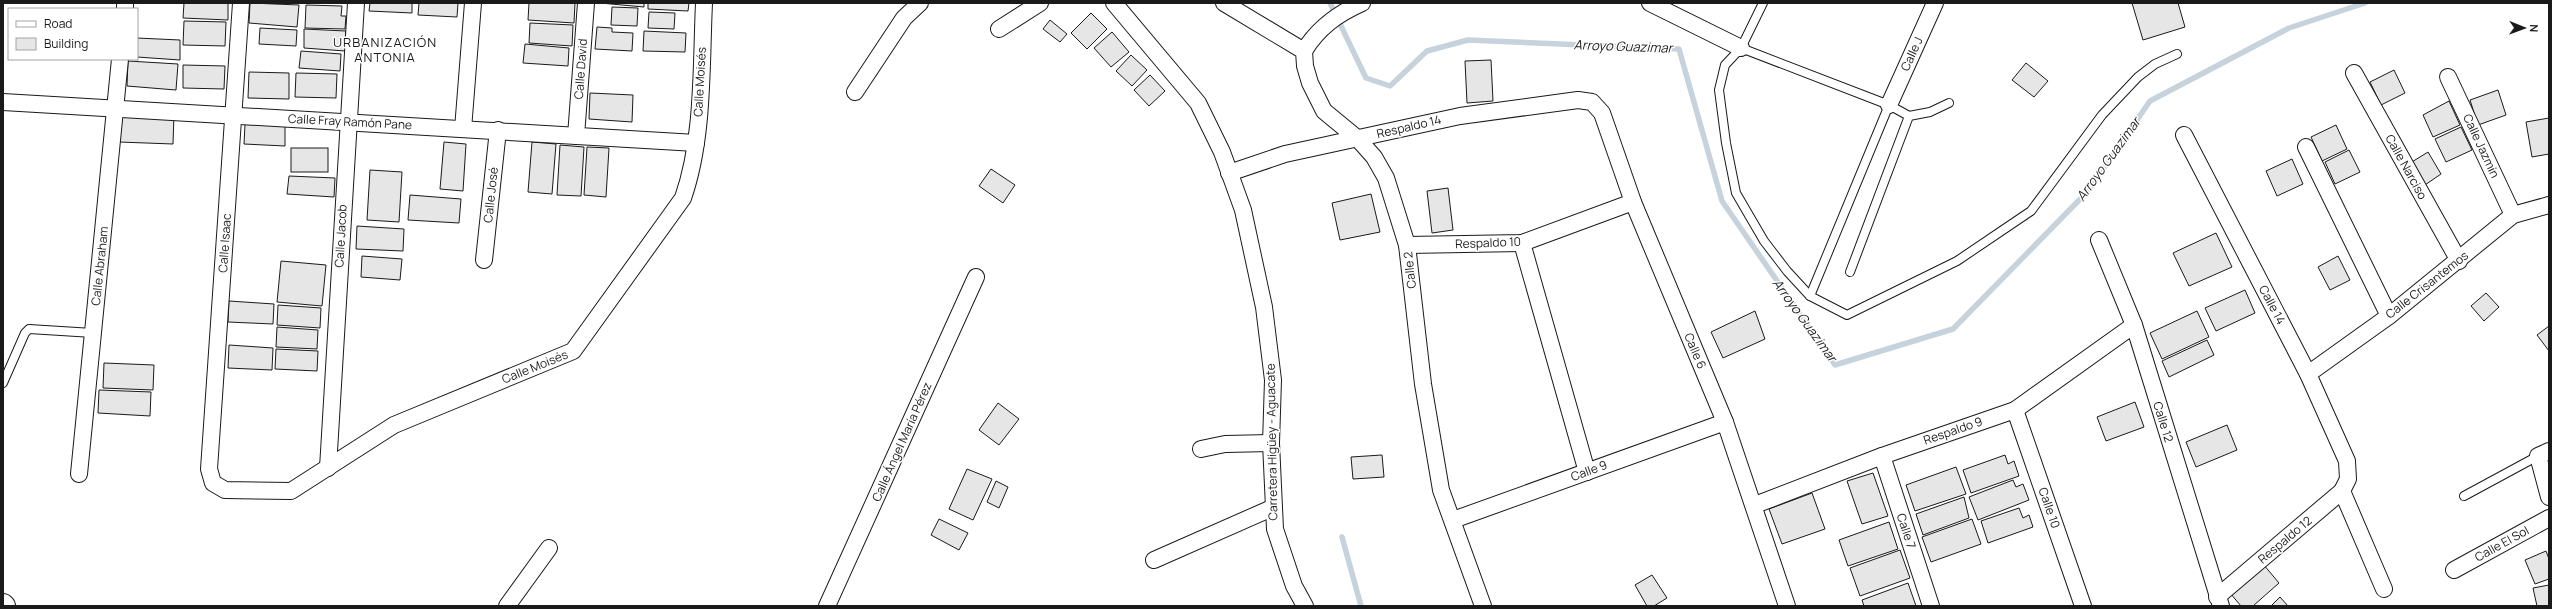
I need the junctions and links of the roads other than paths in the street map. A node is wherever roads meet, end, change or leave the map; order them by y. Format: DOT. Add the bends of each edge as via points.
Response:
graph roads {
  1 [pos="241,3"];
  2 [pos="356,3"];
  3 [pos="473,3"];
  4 [pos="586,3"];
  5 [pos="704,3"];
  6 [pos="920,3"];
  7 [pos="1040,3"];
  8 [pos="1114,3"];
  9 [pos="1224,3"];
  10 [pos="1362,3"];
  11 [pos="1650,3"];
  12 [pos="1763,3"];
  13 [pos="1935,3"];
  14 [pos="999,29"];
  15 [pos="1741,48"];
  16 [pos="1304,51"];
  17 [pos="2177,54"];
  18 [pos="120,60"];
  19 [pos="2354,73"];
  20 [pos="2448,77"];
  21 [pos="854,92"];
  22 [pos="3,102"];
  23 [pos="1592,102"];
  24 [pos="1949,103"];
  25 [pos="1888,105"];
  26 [pos="116,108"];
  27 [pos="234,116"];
  28 [pos="1909,116"];
  29 [pos="348,122"];
  30 [pos="463,129"];
  31 [pos="498,130"];
  32 [pos="2184,135"];
  33 [pos="576,136"];
  34 [pos="1358,139"];
  35 [pos="696,143"];
  36 [pos="2306,147"];
  37 [pos="1229,173"];
  38 [pos="1633,202"];
  39 [pos="2549,205"];
  40 [pos="2513,215"];
  41 [pos="2099,240"];
  42 [pos="1522,243"];
  43 [pos="1407,246"];
  44 [pos="484,260"];
  45 [pos="2459,261"];
  46 [pos="1850,272"];
  47 [pos="976,277"];
  48 [pos="1810,296"];
  49 [pos="2389,316"];
  50 [pos="2134,325"];
  51 [pos="93,333"];
  52 [pos="2308,374"];
  53 [pos="3,383"];
  54 [pos="2015,410"];
  55 [pos="1725,422"];
  56 [pos="1271,443"];
  57 [pos="1201,449"];
  58 [pos="2543,454"];
  59 [pos="1882,456"];
  60 [pos="328,468"];
  61 [pos="1587,472"];
  62 [pos="79,474"];
  63 [pos="213,483"];
  64 [pos="2345,485"];
  65 [pos="2464,496"];
  66 [pos="2549,497"];
  67 [pos="1755,505"];
  68 [pos="1272,508"];
  69 [pos="2549,518"];
  70 [pos="1453,520"];
  71 [pos="549,548"];
  72 [pos="1154,560"];
  73 [pos="2454,570"];
  74 [pos="2384,589"];
  75 [pos="2219,602"];
  76 [pos="507,606"];
  77 [pos="827,606"];
  78 [pos="1305,606"];
  79 [pos="1483,606"];
  80 [pos="1787,606"];
  81 [pos="1931,606"];
  82 [pos="2083,606"];
  1 -- 27 [label="street, Calle Isaac"];
  2 -- 29 [label="street, Calle Jacob"];
  3 -- 30 [label="street"];
  4 -- 33 [label="street, Calle David"];
  5 -- 35 [label="street, Calle Moisés"];
  6 -- 21 [label="street" via="904,18"];
  7 -- 14 [label="street"];
  8 -- 37 [label="street, Carretera Higüey - Aguacate" via="1198,102"];
  9 -- 16 [label="street"];
  10 -- 16 [label="street" via="1324,26"];
  11 -- 15 [label="street"];
  12 -- 15 [label="lane"];
  13 -- 25 [label="street, Calle J"];
  15 -- 25 [label="lane"];
  15 -- 48 [label="lane" via="1725,65 1720,90 1726,143 1736,193 1764,241"];
  16 -- 34 [label="street, Calle 2" via="1305,66 1315,98 1324,111"];
  17 -- 48 [label="lane" via="2155,64 2138,77 2102,115 2031,211 1957,261 1847,315"];
  18 -- 26 [label="street, Calle Abraham"];
  19 -- 45 [label="street, Calle Narciso"];
  20 -- 40 [label="street, Calle Jazmín"];
  22 -- 26 [label="street, Calle Fray Ramón Pane"];
  23 -- 34 [label="street, Respaldo 14" via="1578,100 1460,116"];
  23 -- 38 [label="street, Calle 6" via="1602,113"];
  24 -- 28 [label="lane" via="1930,112"];
  25 -- 28 [label="lane"];
  25 -- 48 [label="lane"];
  26 -- 27 [label="street, Calle Fray Ramón Pane"];
  26 -- 51 [label="street, Calle Abraham"];
  27 -- 29 [label="street, Calle Fray Ramón Pane"];
  27 -- 63 [label="street, Calle Isaac" via="209,469"];
  28 -- 46 [label="lane"];
  29 -- 30 [label="street, Calle Fray Ramón Pane"];
  29 -- 60 [label="street, Calle Jacob"];
  30 -- 31 [label="street, Calle Fray Ramón Pane"];
  31 -- 33 [label="street, Calle Fray Ramón Pane"];
  31 -- 44 [label="street, Calle José"];
  32 -- 52 [label="street, Calle 14"];
  33 -- 35 [label="street, Calle Fray Ramón Pane"];
  34 -- 37 [label="street, Respaldo 14" via="1285,154"];
  34 -- 43 [label="street, Calle 2" via="1374,157 1386,178"];
  35 -- 60 [label="street, Calle Moisés" via="693,170 683,198 573,351 394,425"];
  36 -- 49 [label="street"];
  37 -- 56 [label="street, Carretera Higüey - Aguacate" via="1243,210 1264,307 1273,380"];
  38 -- 42 [label="street, Respaldo 10"];
  38 -- 55 [label="street, Calle 6"];
  39 -- 40 [label="street, Calle Crisantemos"];
  40 -- 45 [label="street, Calle Crisantemos"];
  41 -- 50 [label="street, Calle 12"];
  42 -- 43 [label="street, Respaldo 10"];
  42 -- 61 [label="street"];
  43 -- 70 [label="street, Calle 2" via="1423,384 1441,490"];
  45 -- 49 [label="street, Calle Crisantemos"];
  47 -- 77 [label="street, Calle Ángel María Pérez"];
  49 -- 52 [label="street, Calle Crisantemos"];
  50 -- 54 [label="street, Respaldo 9"];
  50 -- 75 [label="street, Calle 12"];
  51 -- 53 [label="lane" via="29,329 24,333"];
  51 -- 62 [label="street, Calle Abraham"];
  52 -- 64 [label="street, Calle 14" via="2347,461"];
  54 -- 59 [label="street, Respaldo 9"];
  54 -- 82 [label="street, Calle 10"];
  55 -- 61 [label="street, Calle 9"];
  55 -- 67 [label="street, Calle 6"];
  56 -- 57 [label="street" via="1225,444"];
  56 -- 68 [label="street, Carretera Higüey - Aguacate"];
  58 -- 65 [label="lane"];
  58 -- 66 [label="street"];
  59 -- 67 [label="street, Respaldo 9"];
  59 -- 81 [label="street, Calle 7"];
  60 -- 63 [label="street, Calle Moisés" via="291,491 225,490"];
  61 -- 70 [label="street, Calle 9"];
  64 -- 74 [label="street, Calle 14"];
  64 -- 75 [label="street, Respaldo 12"];
  67 -- 80 [label="street, Calle 6"];
  68 -- 72 [label="street"];
  68 -- 78 [label="street, Carretera Higüey - Aguacate" via="1284,560"];
  69 -- 73 [label="street, Calle El Sol"];
  70 -- 79 [label="street, Calle 2"];
  71 -- 76 [label="street"];
}
